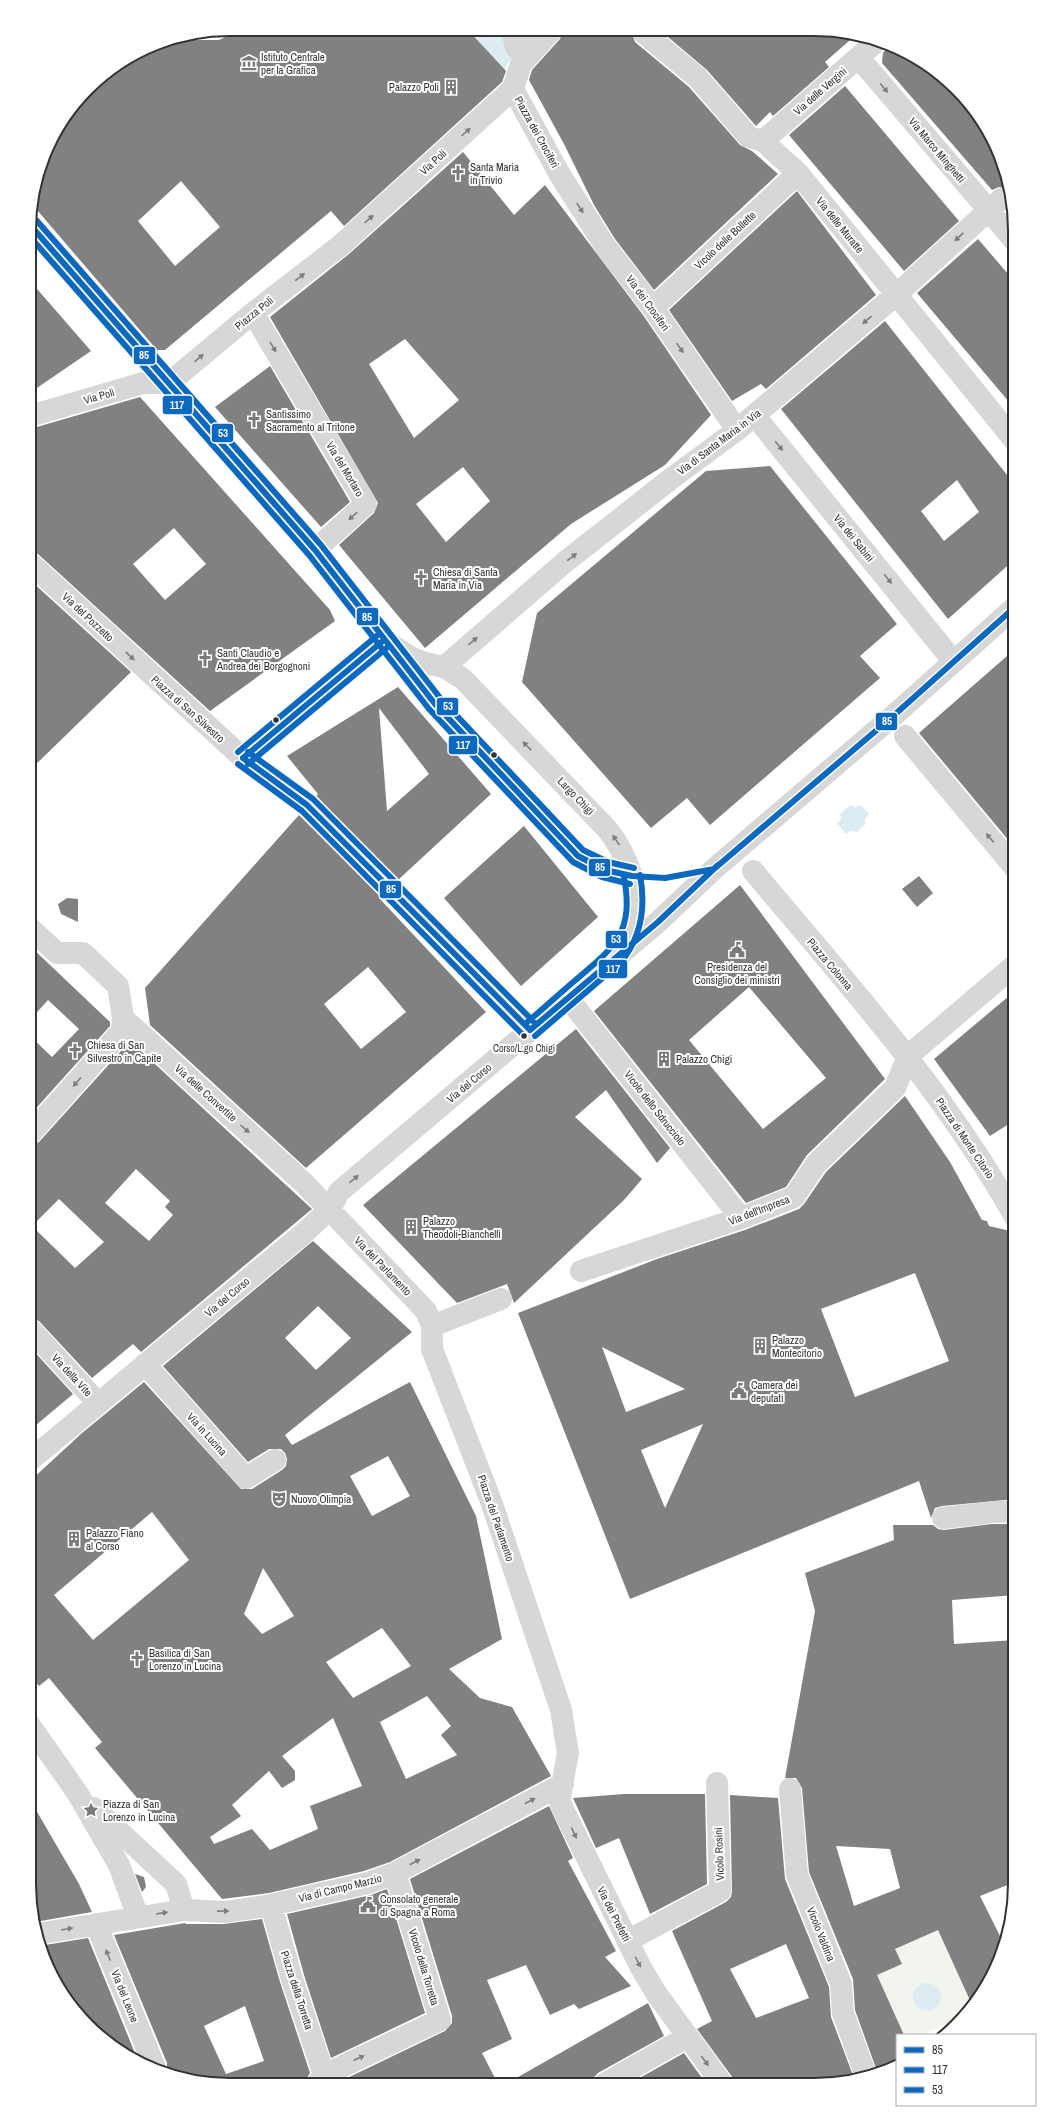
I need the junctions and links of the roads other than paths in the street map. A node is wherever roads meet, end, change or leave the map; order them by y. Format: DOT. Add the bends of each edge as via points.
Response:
graph roads {
  1 [pos="517,36"];
  2 [pos="547,36"];
  3 [pos="648,36"];
  4 [pos="873,45"];
  5 [pos="859,58"];
  6 [pos="519,74"];
  7 [pos="770,135"];
  8 [pos="798,173"];
  9 [pos="560,175"];
  10 [pos="994,205"];
  11 [pos="1008,229"];
  12 [pos="36,232"];
  13 [pos="341,246"];
  14 [pos="897,294"];
  15 [pos="653,308"];
  16 [pos="253,313"];
  17 [pos="169,383"];
  18 [pos="36,414"];
  19 [pos="755,416"];
  20 [pos="737,430"];
  21 [pos="1008,432"];
  22 [pos="314,550"];
  23 [pos="36,569"];
  24 [pos="1008,613"];
  25 [pos="384,640"];
  26 [pos="954,662"];
  27 [pos="444,667"];
  28 [pos="146,671"];
  29 [pos="905,736"];
  30 [pos="243,758"];
  31 [pos="1008,860"];
  32 [pos="753,871"];
  33 [pos="36,934"];
  34 [pos="616,957"];
  35 [pos="1008,971"];
  36 [pos="568,998"];
  37 [pos="123,1018"];
  38 [pos="530,1030"];
  39 [pos="908,1056"];
  40 [pos="926,1082"];
  41 [pos="36,1127"];
  42 [pos="1008,1205"];
  43 [pos="330,1209"];
  44 [pos="741,1218"];
  45 [pos="581,1271"];
  46 [pos="501,1300"];
  47 [pos="432,1326"];
  48 [pos="36,1336"];
  49 [pos="145,1364"];
  50 [pos="98,1403"];
  51 [pos="36,1455"];
  52 [pos="275,1460"];
  53 [pos="999,1512"];
  54 [pos="943,1518"];
  55 [pos="36,1734"];
  56 [pos="717,1783"];
  57 [pos="563,1784"];
  58 [pos="790,1789"];
  59 [pos="78,1794"];
  60 [pos="395,1873"];
  61 [pos="271,1905"];
  62 [pos="184,1910"];
  63 [pos="138,1917"];
  64 [pos="96,1924"];
  65 [pos="43,1933"];
  66 [pos="627,1941"];
  67 [pos="688,2036"];
  68 [pos="152,2061"];
  69 [pos="864,2071"];
  70 [pos="322,2078"];
  71 [pos="329,2078"];
  72 [pos="614,2078"];
  73 [pos="718,2078"];
  1 -- 6 [label="street, Piazza dei Crociferi" via="514,39"];
  2 -- 6 [label="street, Via Poli"];
  3 -- 7 [label="street, Via delle Muratte" via="698,78 749,137"];
  4 -- 5 [label="street, Via delle Vergini"];
  5 -- 7 [label="street, Via delle Vergini"];
  5 -- 10 [label="street, Via Marco Minghetti, one-way"];
  6 -- 9 [label="street, Piazza dei Crociferi"];
  13 -- 6 [label="street, Via Poli, one-way"];
  7 -- 8 [label="street, Via delle Muratte"];
  8 -- 14 [label="street, Via delle Muratte"];
  8 -- 15 [label="street, Vicolo delle Bollette"];
  9 -- 15 [label="street, Via dei Crociferi, one-way" via="605,246"];
  10 -- 11 [label="street, Via Marco Minghetti"];
  10 -- 14 [label="street, Via di Santa Maria in Via, one-way"];
  12 -- 17 [label="street"];
  16 -- 13 [label="street, Piazza Poli, one-way"];
  14 -- 19 [label="street, Via di Santa Maria in Via, one-way"];
  14 -- 21 [label="street, Via delle Muratte"];
  15 -- 20 [label="street, Via dei Crociferi, one-way"];
  17 -- 16 [label="street, Piazza Poli, one-way"];
  16 -- 22 [label="street, Via del Mortaro, one-way" via="366,504"];
  17 -- 18 [label="street, Via Poli" via="143,384"];
  17 -- 22 [label="street"];
  19 -- 20 [label="street, Via di Santa Maria in Via"];
  19 -- 26 [label="street, Via dei Sabini, one-way"];
  27 -- 20 [label="street, Via di Santa Maria in Via, one-way" via="565,562"];
  22 -- 25 [label="street"];
  23 -- 28 [label="street, Via del Pozzetto, one-way"];
  24 -- 26 [label="street, Via del Corso"];
  25 -- 27 [label="street" via="417,660"];
  25 -- 30 [label="street"];
  26 -- 34 [label="street, Via del Corso"];
  34 -- 27 [label="street, Largo Chigi, one-way" via="630,932 636,910 632,876 621,848 600,821 468,685"];
  28 -- 30 [label="street, Piazza di San Silvestro"];
  31 -- 29 [label="street, one-way"];
  30 -- 38 [label="street, Piazza di San Silvestro" via="307,804"];
  32 -- 39 [label="street, Piazza Colonna"];
  33 -- 37 [label="street" via="57,953 82,953 118,986"];
  34 -- 36 [label="street, Via del Corso"];
  35 -- 39 [label="street"];
  36 -- 38 [label="street, Via del Corso"];
  36 -- 44 [label="street, Vicolo dello Sdrucciolo"];
  37 -- 41 [label="street, one-way" via="122,1031"];
  37 -- 43 [label="street, Via delle Convertite, one-way"];
  43 -- 38 [label="street, Via del Corso, one-way" via="339,1192"];
  39 -- 40 [label="street, Piazza Colonna"];
  39 -- 44 [label="street, Via dell'Impresa" via="895,1088 816,1164 794,1197"];
  40 -- 42 [label="street, Piazza di Monte Citorio" via="970,1143"];
  43 -- 47 [label="street, Via del Parlamento" via="426,1311"];
  43 -- 49 [label="street, Via del Corso"];
  44 -- 45 [label="street, Via dell'Impresa"];
  46 -- 47 [label="street"];
  47 -- 57 [label="street, Piazza del Parlamento" via="432,1349 491,1501 561,1710 568,1753"];
  48 -- 50 [label="street, Via della Vite"];
  49 -- 50 [label="street, Via del Corso"];
  49 -- 52 [label="street, Via in Lucina" via="246,1478"];
  50 -- 51 [label="street, Via del Corso"];
  53 -- 54 [label="street"];
  55 -- 59 [label="street"];
  56 -- 66 [label="street, Vicolo Rosini" via="720,1891"];
  60 -- 57 [label="street, Via di Campo Marzio, one-way"];
  57 -- 66 [label="street, Via dei Prefetti, one-way" via="561,1805"];
  58 -- 69 [label="street, Vicolo Valdina" via="797,1875 841,1984 843,2013"];
  59 -- 62 [label="street" via="176,1884"];
  59 -- 63 [label="street" via="119,1865"];
  60 -- 61 [label="street, Via di Campo Marzio" via="368,1883"];
  71 -- 60 [label="street, Vicolo della Torretta, one-way" via="440,2020"];
  62 -- 61 [label="street, Via di Campo Marzio, one-way" via="225,1912"];
  61 -- 70 [label="street, Piazza della Torretta"];
  63 -- 62 [label="street, Via di Campo Marzio, one-way"];
  63 -- 64 [label="street, Via di Campo Marzio"];
  65 -- 64 [label="street, Via di Campo Marzio, one-way"];
  68 -- 64 [label="street, Via del Leone, one-way"];
  66 -- 67 [label="street, Via dei Prefetti, one-way" via="656,1993"];
  67 -- 72 [label="street"];
  67 -- 73 [label="street, Via dei Prefetti, one-way"];
}
